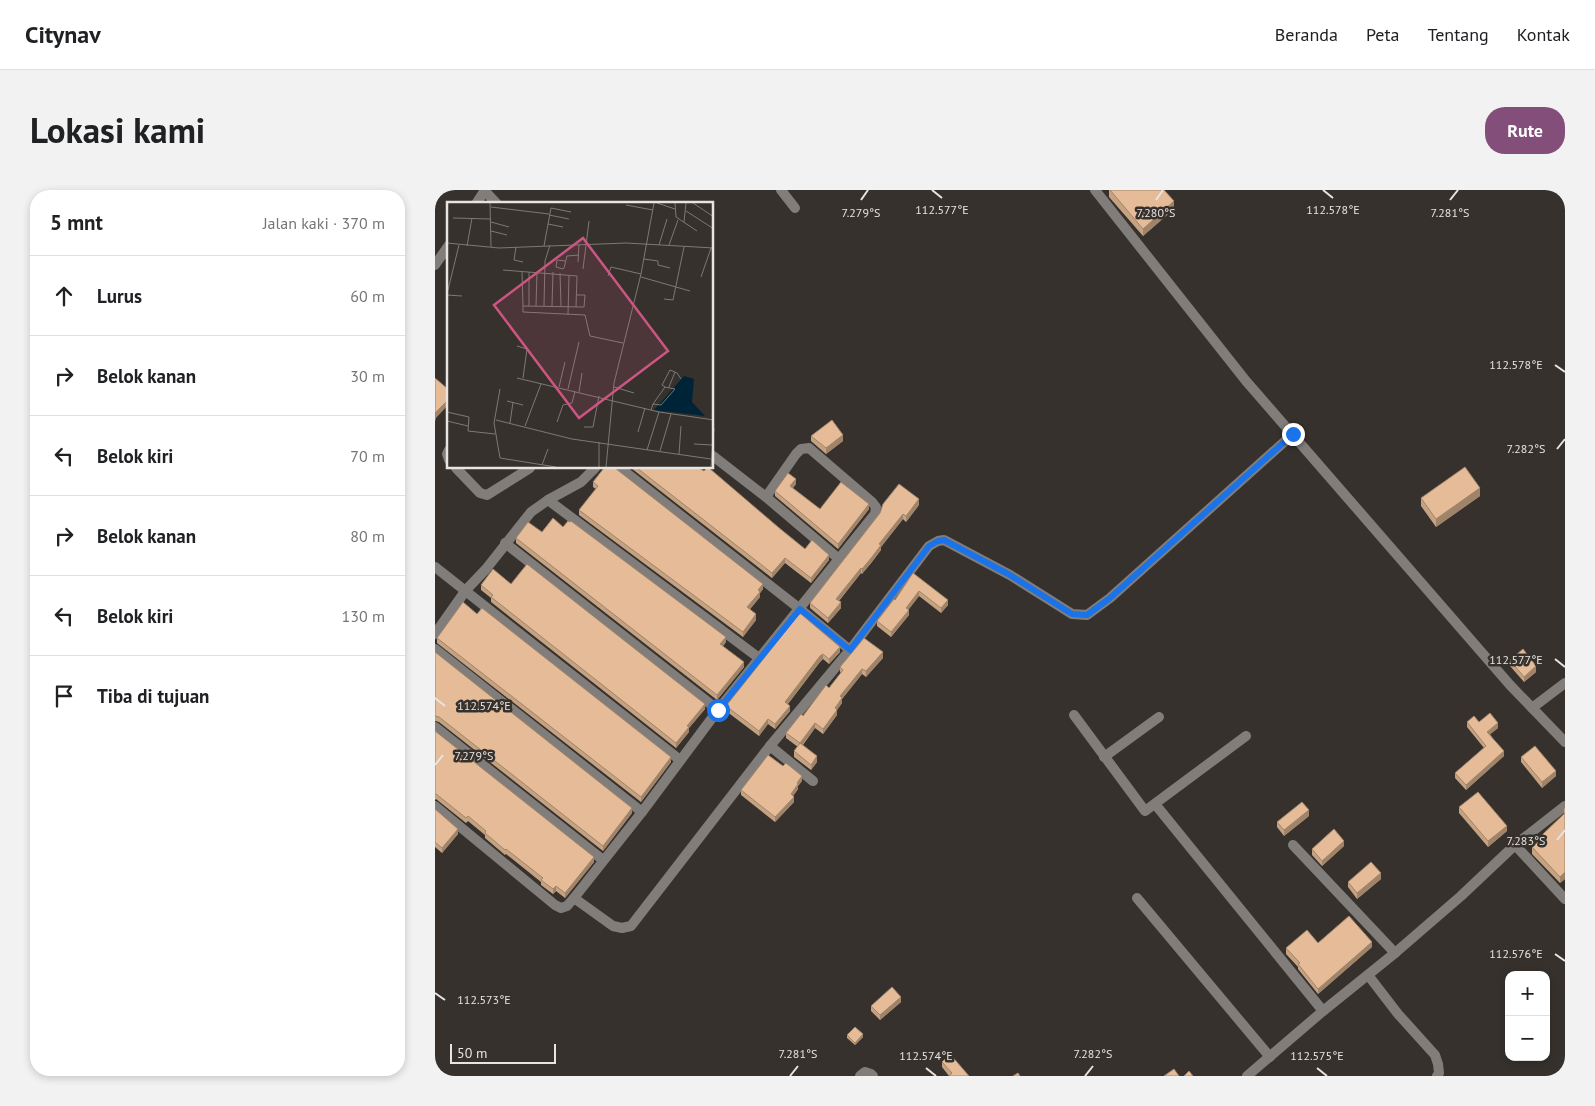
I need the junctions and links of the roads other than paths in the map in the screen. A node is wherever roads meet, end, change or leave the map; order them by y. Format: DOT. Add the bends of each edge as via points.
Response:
graph roads {
  1 [pos="485,190"];
  2 [pos="781,190"];
  3 [pos="1095,190"];
  4 [pos="477,202"];
  5 [pos="495,202"];
  6 [pos="795,208"];
  7 [pos="447,248"];
  8 [pos="435,265"];
  9 [pos="1293,434"];
  10 [pos="714,457"];
  11 [pos="457,469"];
  12 [pos="528,469"];
  13 [pos="594,469"];
  14 [pos="621,469"];
  15 [pos="766,497"];
  16 [pos="548,500"];
  17 [pos="505,544"];
  18 [pos="839,559"];
  19 [pos="435,566"];
  20 [pos="466,590"];
  21 [pos="800,609"];
  22 [pos="435,634"];
  23 [pos="435,649"];
  24 [pos="850,650"];
  25 [pos="759,658"];
  26 [pos="1565,683"];
  27 [pos="1532,708"];
  28 [pos="718,710"];
  29 [pos="1074,715"];
  30 [pos="1159,717"];
  31 [pos="435,726"];
  32 [pos="1246,736"];
  33 [pos="1565,742"];
  34 [pos="770,746"];
  35 [pos="1104,757"];
  36 [pos="681,760"];
  37 [pos="813,781"];
  38 [pos="1155,804"];
  39 [pos="435,806"];
  40 [pos="1565,806"];
  41 [pos="642,812"];
  42 [pos="1293,845"];
  43 [pos="1515,845"];
  44 [pos="603,860"];
  45 [pos="575,898"];
  46 [pos="1137,898"];
  47 [pos="1565,899"];
  48 [pos="1395,953"];
  49 [pos="1368,975"];
  50 [pos="1323,1011"];
  51 [pos="1270,1057"];
  52 [pos="860,1076"];
  53 [pos="873,1076"];
  54 [pos="1247,1076"];
  55 [pos="1437,1076"];
  1 -- 4 [label="street"];
  1 -- 5 [label="street"];
  2 -- 6 [label="street"];
  3 -- 9 [label="street" via="1246,381"];
  7 -- 8 [label="street"];
  9 -- 24 [label="street" via="1087,615 1072,614 1010,575 944,540 929,546"];
  9 -- 27 [label="street"];
  10 -- 15 [label="street"];
  11 -- 12 [label="street" via="480,493 487,495"];
  13 -- 16 [label="street" via="581,482"];
  14 -- 21 [label="street"];
  15 -- 18 [label="street"];
  15 -- 18 [label="street" via="796,454 809,448 876,507 875,514"];
  16 -- 17 [label="street" via="531,512"];
  16 -- 25 [label="street"];
  17 -- 20 [label="street"];
  17 -- 28 [label="street"];
  18 -- 21 [label="street"];
  19 -- 20 [label="street"];
  20 -- 22 [label="street"];
  20 -- 36 [label="street"];
  21 -- 24 [label="street"];
  21 -- 25 [label="street"];
  23 -- 41 [label="street"];
  24 -- 34 [label="street"];
  25 -- 28 [label="street"];
  26 -- 27 [label="street"];
  27 -- 33 [label="street"];
  28 -- 36 [label="street"];
  29 -- 35 [label="street"];
  30 -- 35 [label="street"];
  31 -- 44 [label="street"];
  32 -- 38 [label="street"];
  34 -- 37 [label="street"];
  34 -- 45 [label="street" via="631,926 613,926"];
  35 -- 38 [label="street" via="1145,811"];
  36 -- 41 [label="street"];
  38 -- 50 [label="street"];
  39 -- 45 [label="street" via="555,905 567,906"];
  40 -- 43 [label="street"];
  41 -- 44 [label="street"];
  42 -- 48 [label="street"];
  43 -- 47 [label="street"];
  43 -- 48 [label="street"];
  44 -- 45 [label="street"];
  46 -- 51 [label="street"];
  48 -- 49 [label="street"];
  49 -- 50 [label="street"];
  49 -- 55 [label="street" via="1435,1055"];
  50 -- 51 [label="street"];
  51 -- 54 [label="street"];
  52 -- 53 [label="street" via="865,1072"];
}
